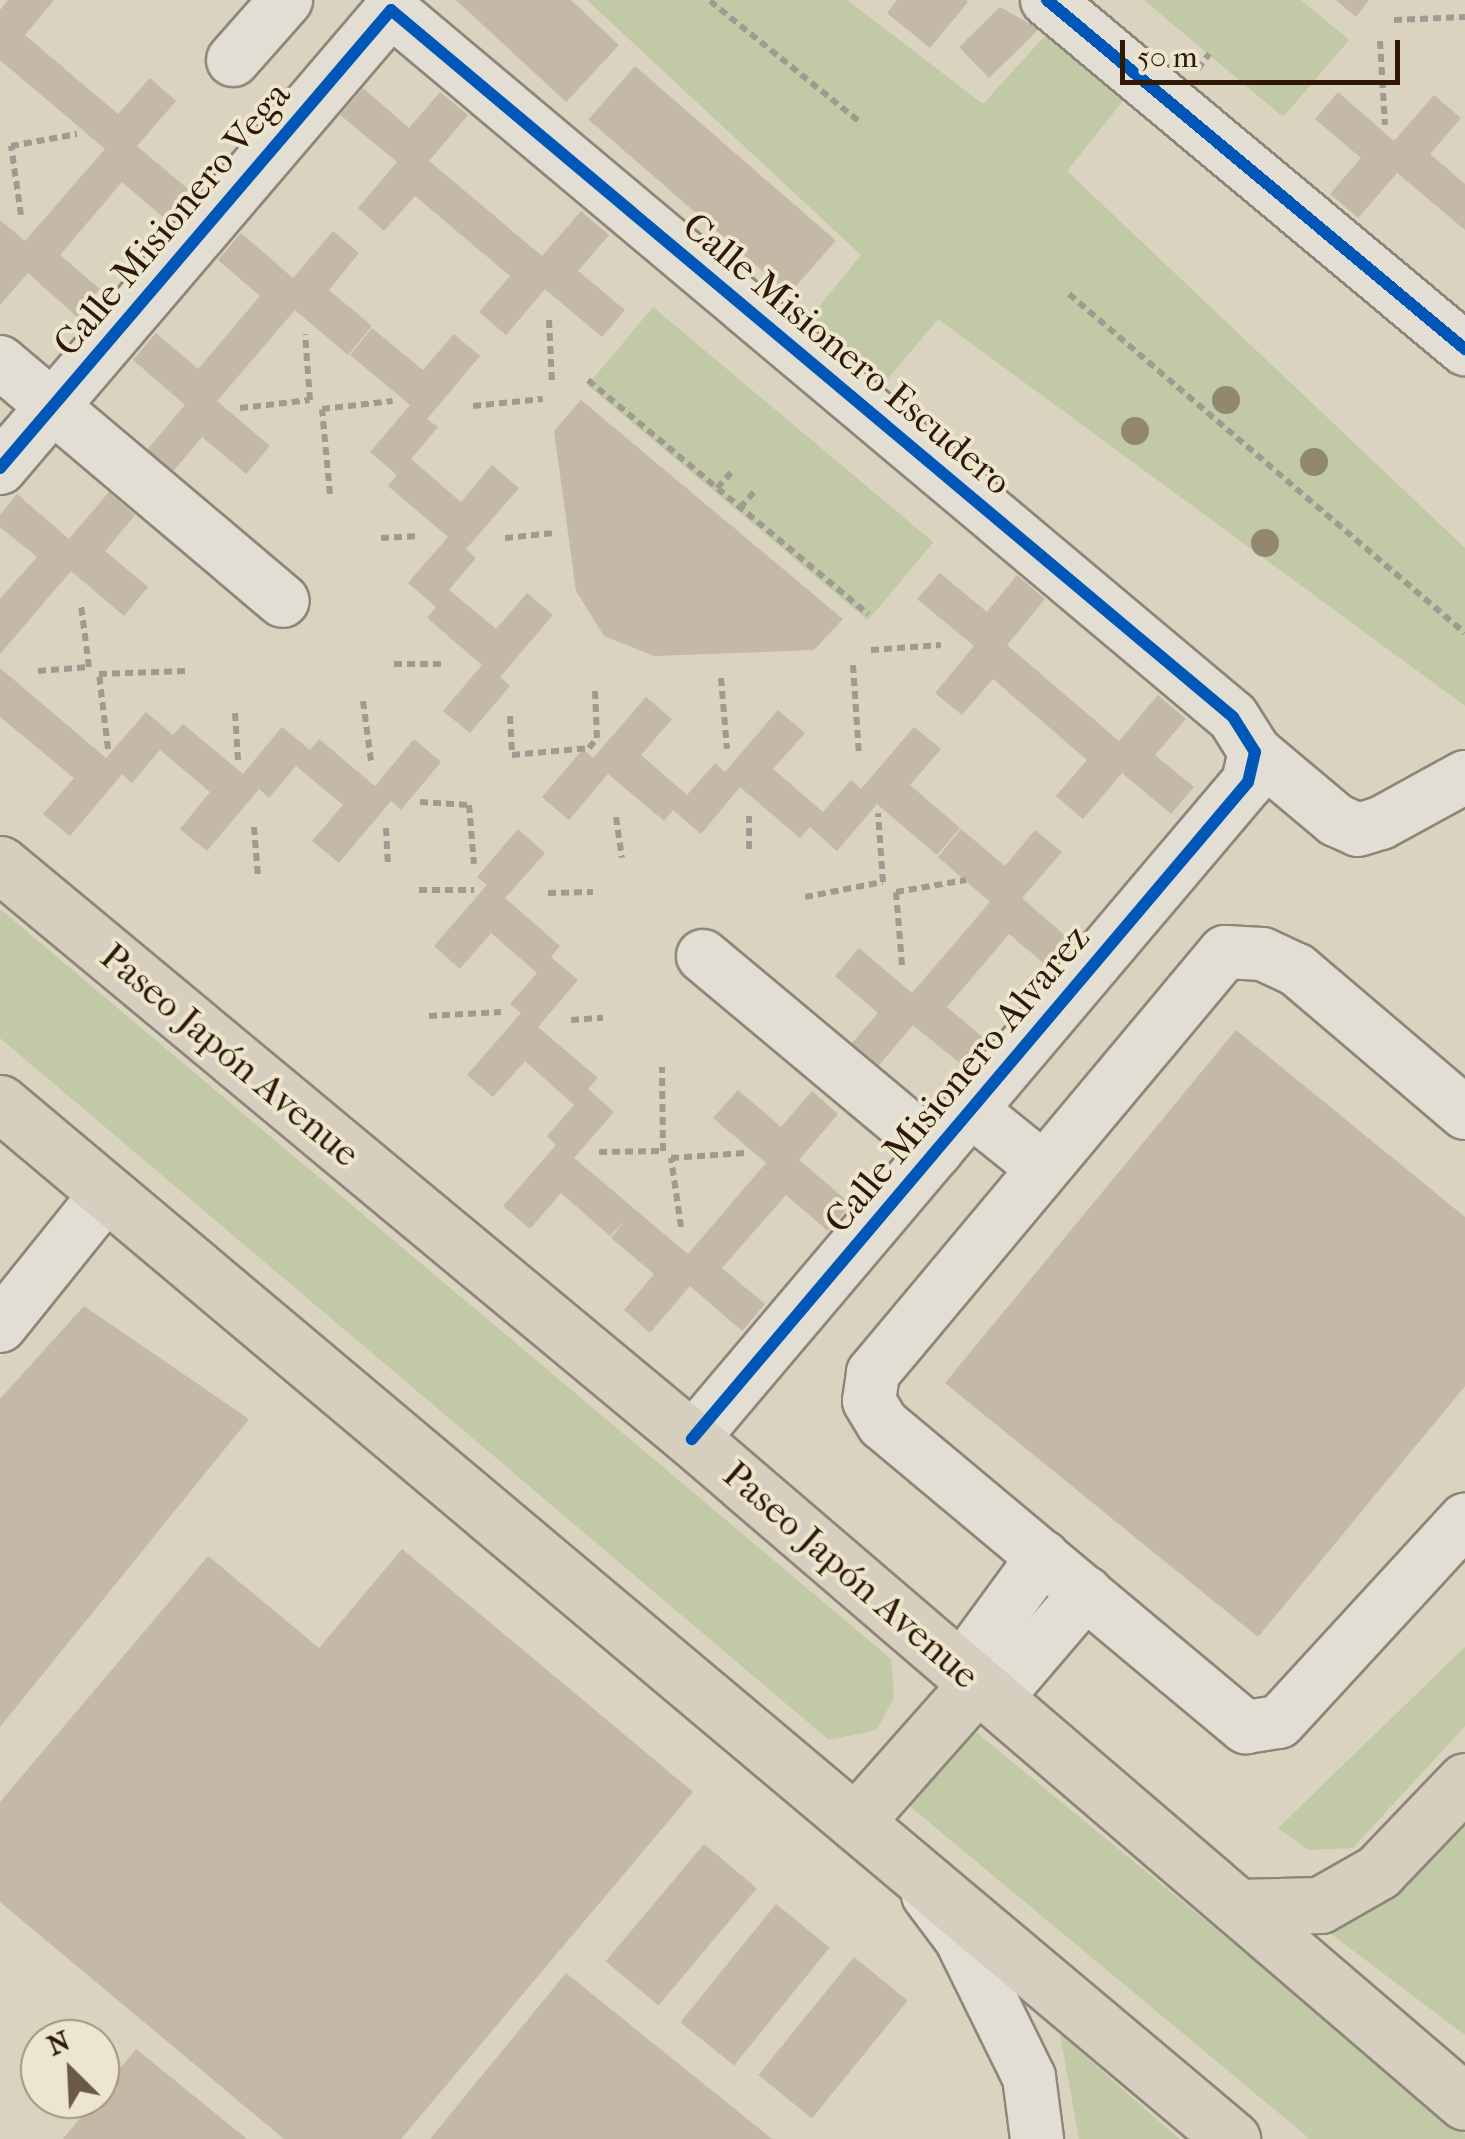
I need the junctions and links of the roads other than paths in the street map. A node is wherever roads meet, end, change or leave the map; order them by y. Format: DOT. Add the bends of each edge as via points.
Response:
graph roads {
  1 [pos="286,0"];
  2 [pos="1048,0"];
  3 [pos="391,10"];
  4 [pos="233,60"];
  5 [pos="1465,349"];
  6 [pos="0,362"];
  7 [pos="53,406"];
  8 [pos="0,468"];
  9 [pos="283,601"];
  10 [pos="1255,752"];
  11 [pos="1465,777"];
  12 [pos="0,864"];
  13 [pos="703,956"];
  14 [pos="0,1103"];
  15 [pos="971,1110"];
  16 [pos="1465,1114"];
  17 [pos="936,1151"];
  18 [pos="1042,1168"];
  19 [pos="107,1192"];
  20 [pos="0,1326"];
  21 [pos="692,1439"];
  22 [pos="1465,1520"];
  23 [pos="1043,1557"];
  24 [pos="1086,1593"];
  25 [pos="978,1684"];
  26 [pos="1465,1781"];
  27 [pos="855,1822"];
  28 [pos="899,1859"];
  29 [pos="1238,1906"];
  30 [pos="1465,2102"];
  31 [pos="1037,2139"];
  32 [pos="1232,2139"];
  1 -- 4 [label="street"];
  2 -- 5 [label="street"];
  3 -- 7 [label="street, Calle Misionero Vega"];
  3 -- 10 [label="street, Calle Misionero Escudero" via="1218,704"];
  6 -- 7 [label="street"];
  7 -- 8 [label="street, Calle Misionero Vega"];
  7 -- 9 [label="street"];
  10 -- 11 [label="street, Calle Misionero Escudero" via="1336,820 1358,830"];
  10 -- 15 [label="street, Calle Misionero Alvarez" via="1248,782"];
  12 -- 21 [label="main road, Paseo Japón Avenue"];
  13 -- 17 [label="street"];
  14 -- 19 [label="main road"];
  15 -- 17 [label="street, Calle Misionero Alvarez"];
  15 -- 18 [label="street"];
  16 -- 18 [label="street" via="1297,970 1262,954 1224,952"];
  17 -- 21 [label="street, Calle Misionero Alvarez"];
  18 -- 23 [label="street" via="873,1373 869,1401 883,1424"];
  19 -- 20 [label="street"];
  19 -- 27 [label="main road"];
  21 -- 25 [label="main road, Paseo Japón Avenue"];
  22 -- 24 [label="street" via="1279,1722 1262,1728 1246,1727"];
  23 -- 24 [label="street"];
  23 -- 25 [label="street"];
  24 -- 25 [label="street"];
  25 -- 27 [label="main road"];
  25 -- 29 [label="main road, Paseo Japón Avenue"];
  26 -- 29 [label="main road" via="1378,1872 1320,1905"];
  27 -- 28 [label="main road"];
  28 -- 31 [label="street" via="962,1938 1029,2077"];
  28 -- 32 [label="main road"];
  29 -- 30 [label="main road, Paseo Japón Avenue"];
}
